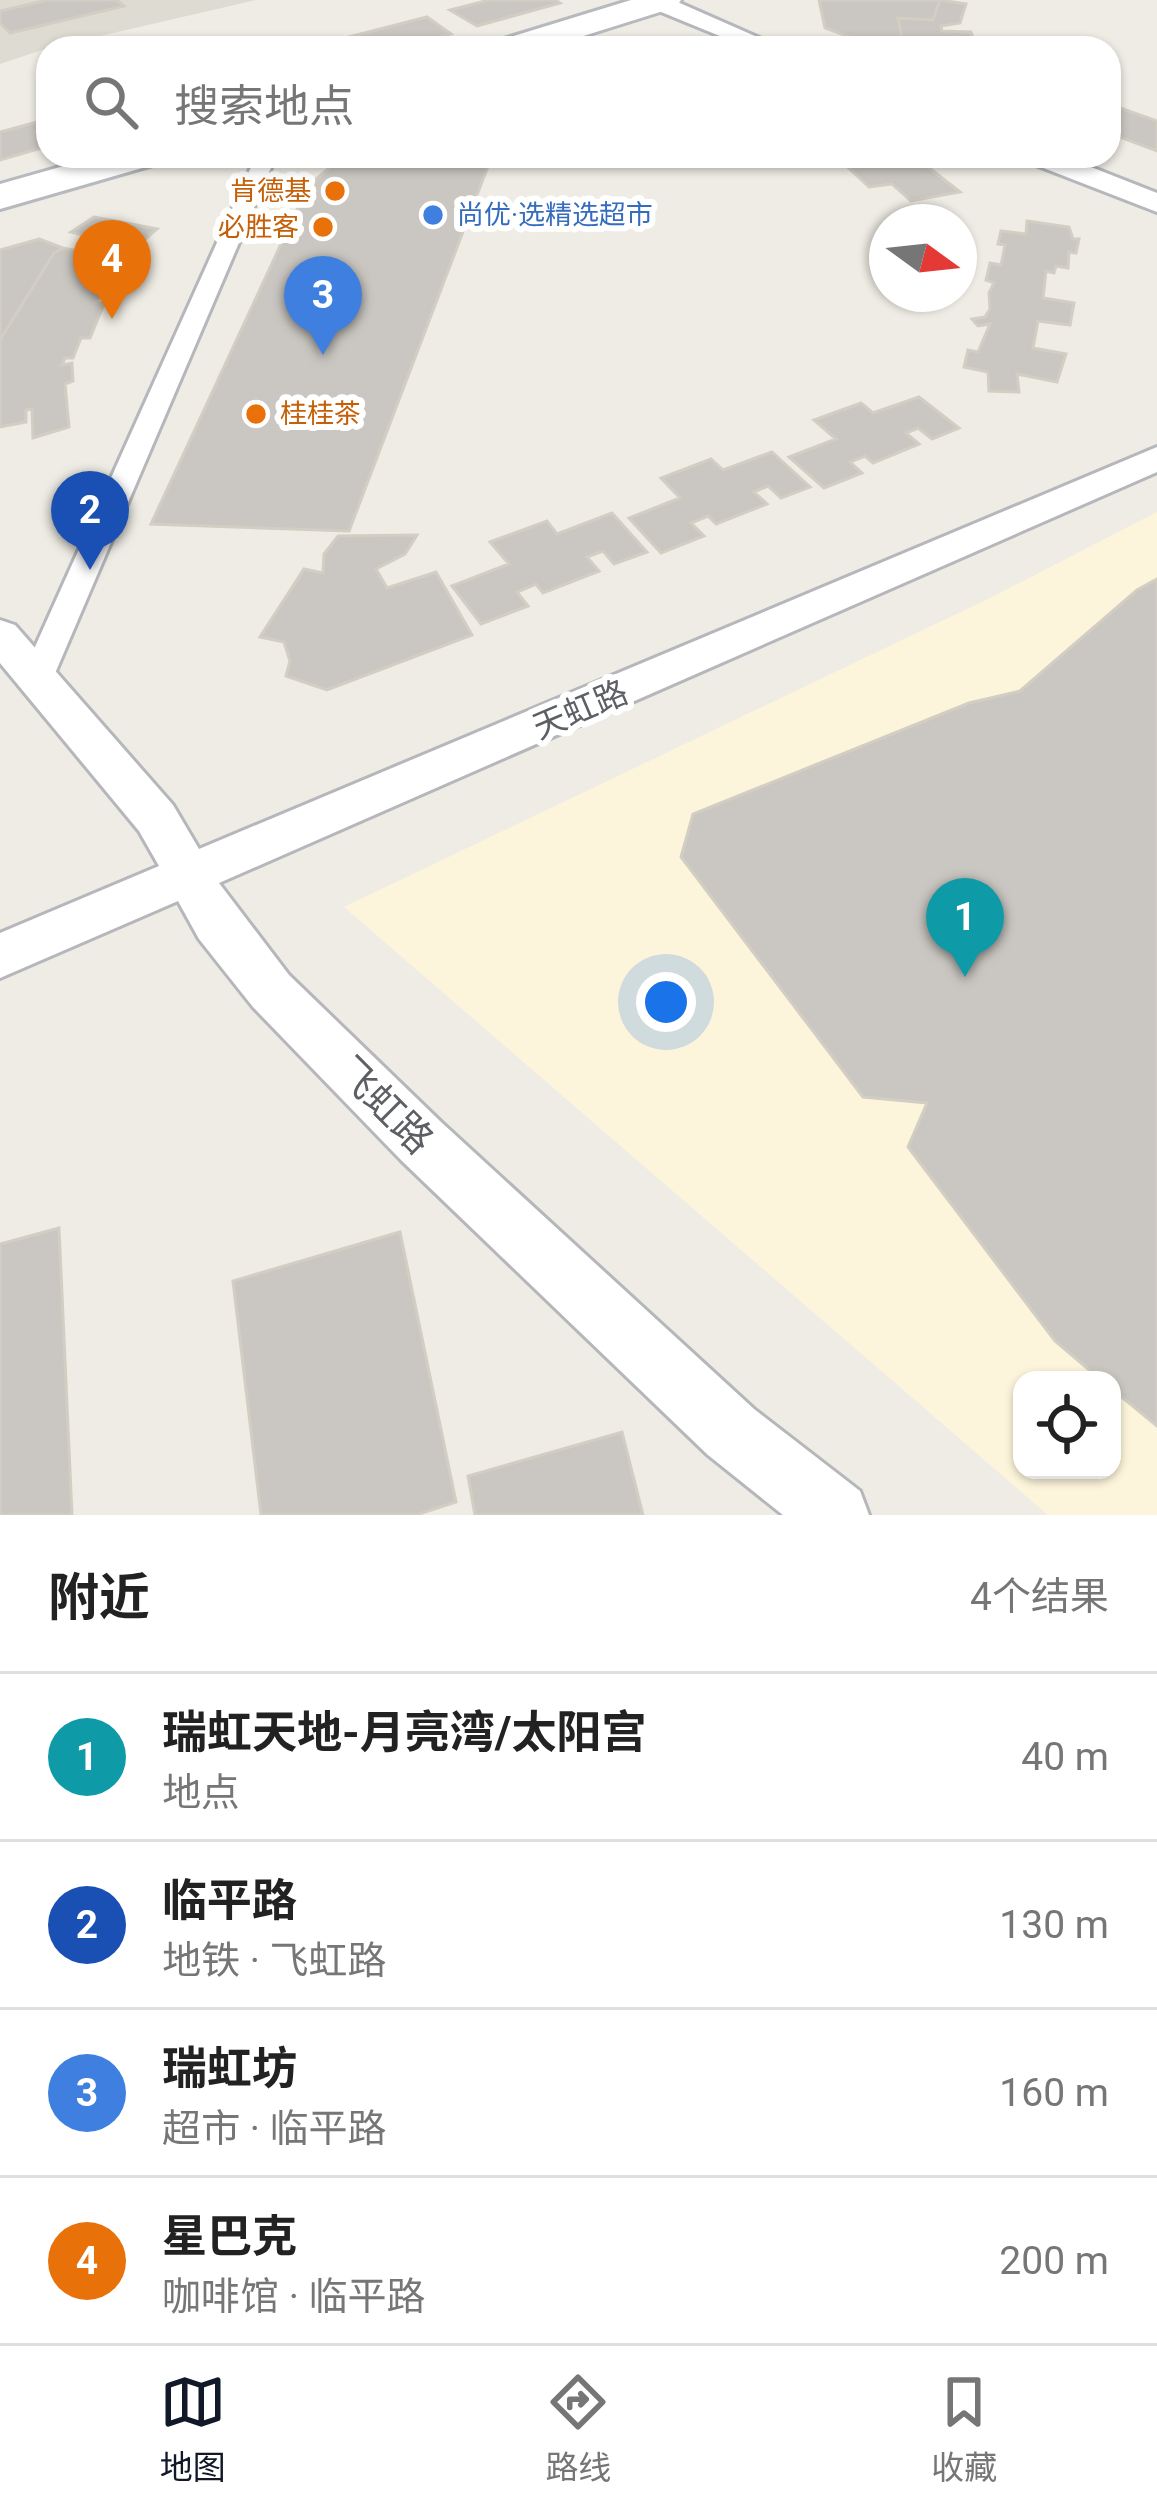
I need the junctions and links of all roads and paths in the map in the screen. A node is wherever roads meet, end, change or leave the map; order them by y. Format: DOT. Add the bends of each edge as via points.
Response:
graph roads {
  1 [pos="661,1"];
  2 [pos="548,36"];
  3 [pos="742,36"];
  4 [pos="100,168"];
  5 [pos="261,168"];
  6 [pos="1068,168"];
  7 [pos="0,197"];
  8 [pos="1157,203"];
  9 [pos="1157,458"];
  10 [pos="0,635"];
  11 [pos="37,678"];
  12 [pos="189,876"];
  13 [pos="0,956"];
  14 [pos="836,1515"];
  1 -- 2 [label="main road"];
  1 -- 3 [label="street"];
  4 -- 7 [label="main road"];
  5 -- 11 [label="street"];
  6 -- 8 [label="street"];
  9 -- 12 [label="street, 天虹路"];
  10 -- 11 [label="street, 飞虹路"];
  11 -- 12 [label="street, 飞虹路" via="155,818"];
  12 -- 13 [label="street, 天虹路"];
  12 -- 14 [label="street, 飞虹路" via="272,991 421,1141 731,1432"];
}
